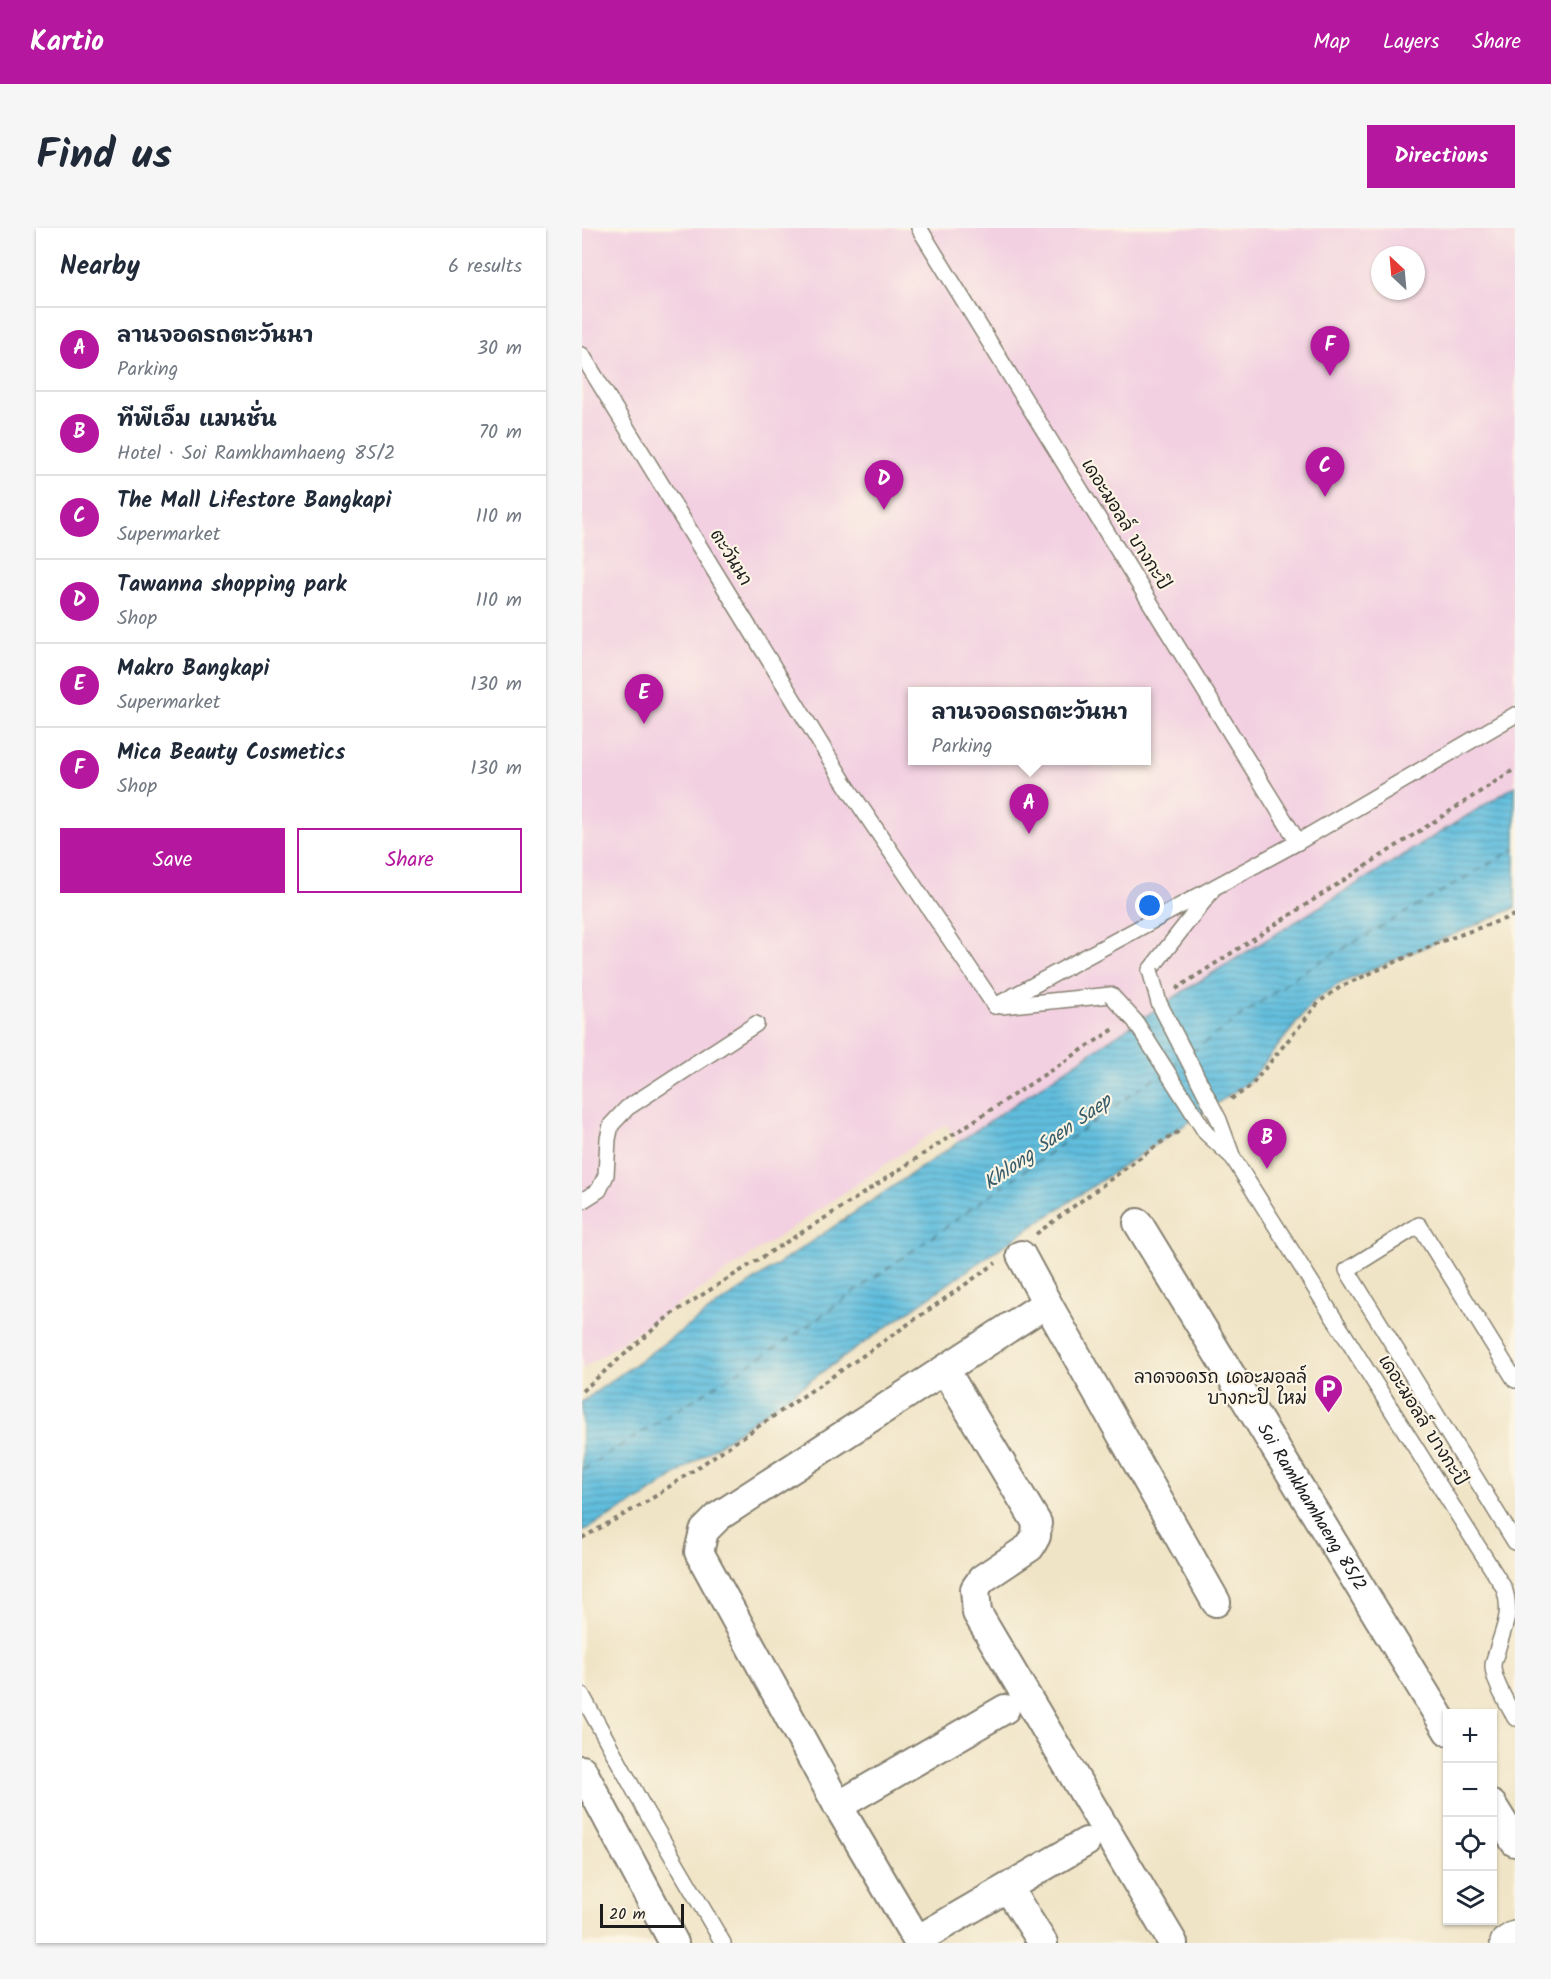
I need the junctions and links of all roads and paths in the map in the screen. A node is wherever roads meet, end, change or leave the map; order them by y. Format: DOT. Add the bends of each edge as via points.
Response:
graph roads {
  1 [pos="920,228"];
  2 [pos="582,355"];
  3 [pos="1515,715"];
  4 [pos="1515,769"];
  5 [pos="1298,843"];
  6 [pos="1215,887"];
  7 [pos="1515,915"];
  8 [pos="1176,989"];
  9 [pos="995,1006"];
  10 [pos="756,1024"];
  11 [pos="1116,1028"];
  12 [pos="1230,1099"];
  13 [pos="1191,1124"];
  14 [pos="1233,1158"];
  15 [pos="582,1202"];
  16 [pos="1138,1222"];
  17 [pos="1017,1251"];
  18 [pos="1047,1303"];
  19 [pos="945,1370"];
  20 [pos="1515,1380"];
  21 [pos="582,1391"];
  22 [pos="582,1538"];
  23 [pos="1515,1542"];
  24 [pos="1216,1602"];
  25 [pos="582,1695"];
  26 [pos="1005,1709"];
  27 [pos="1515,1718"];
  28 [pos="1443,1723"];
  29 [pos="582,1770"];
  30 [pos="838,1806"];
  31 [pos="1497,1813"];
  32 [pos="1086,1842"];
  33 [pos="1515,1842"];
  34 [pos="1008,1888"];
  35 [pos="1515,1938"];
  36 [pos="917,1942"];
  37 [pos="674,1943"];
  38 [pos="723,1943"];
  39 [pos="1043,1943"];
  40 [pos="1173,1943"];
  41 [pos="1507,1943"];
  1 -- 5 [label="lane, เดอะมอลล์ บางกะปิ"];
  2 -- 9 [label="lane, ตะวันนา" via="844,782"];
  3 -- 5 [label="lane"];
  4 -- 8 [label="path"];
  5 -- 6 [label="lane"];
  6 -- 9 [label="lane"];
  6 -- 14 [label="lane, เดอะมอลล์ บางกะปิ, bridge" via="1150,970 1159,1004 1219,1120"];
  7 -- 12 [label="path" via="1440,942 1342,986 1320,1001 1250,1087"];
  9 -- 14 [label="lane, เดอะมอลล์ บางกะปิ, bridge" via="1111,995 1135,1021 1206,1133"];
  10 -- 15 [label="lane" via="627,1107 612,1125 606,1175 599,1191"];
  11 -- 21 [label="path" via="670,1315"];
  13 -- 17 [label="path"];
  14 -- 27 [label="lane, เดอะมอลล์ บางกะปิ" via="1504,1588 1508,1614 1493,1666"];
  16 -- 28 [label="street, Soi Ramkhamhaeng 85/2"];
  17 -- 18 [label="street"];
  17 -- 22 [label="path" via="648,1500"];
  18 -- 19 [label="street"];
  18 -- 24 [label="street"];
  19 -- 30 [label="street" via="719,1516 704,1531 699,1552"];
  19 -- 40 [label="street" via="1037,1523 1030,1547 982,1579 975,1589 977,1613"];
  20 -- 23 [label="lane" via="1419,1225 1347,1270"];
  25 -- 38 [label="lane"];
  26 -- 30 [label="street"];
  29 -- 37 [label="street"];
  30 -- 36 [label="street"];
  31 -- 33 [label="street"];
  32 -- 34 [label="street"];
  34 -- 36 [label="street"];
  34 -- 39 [label="street"];
  35 -- 41 [label="main road"];
}
